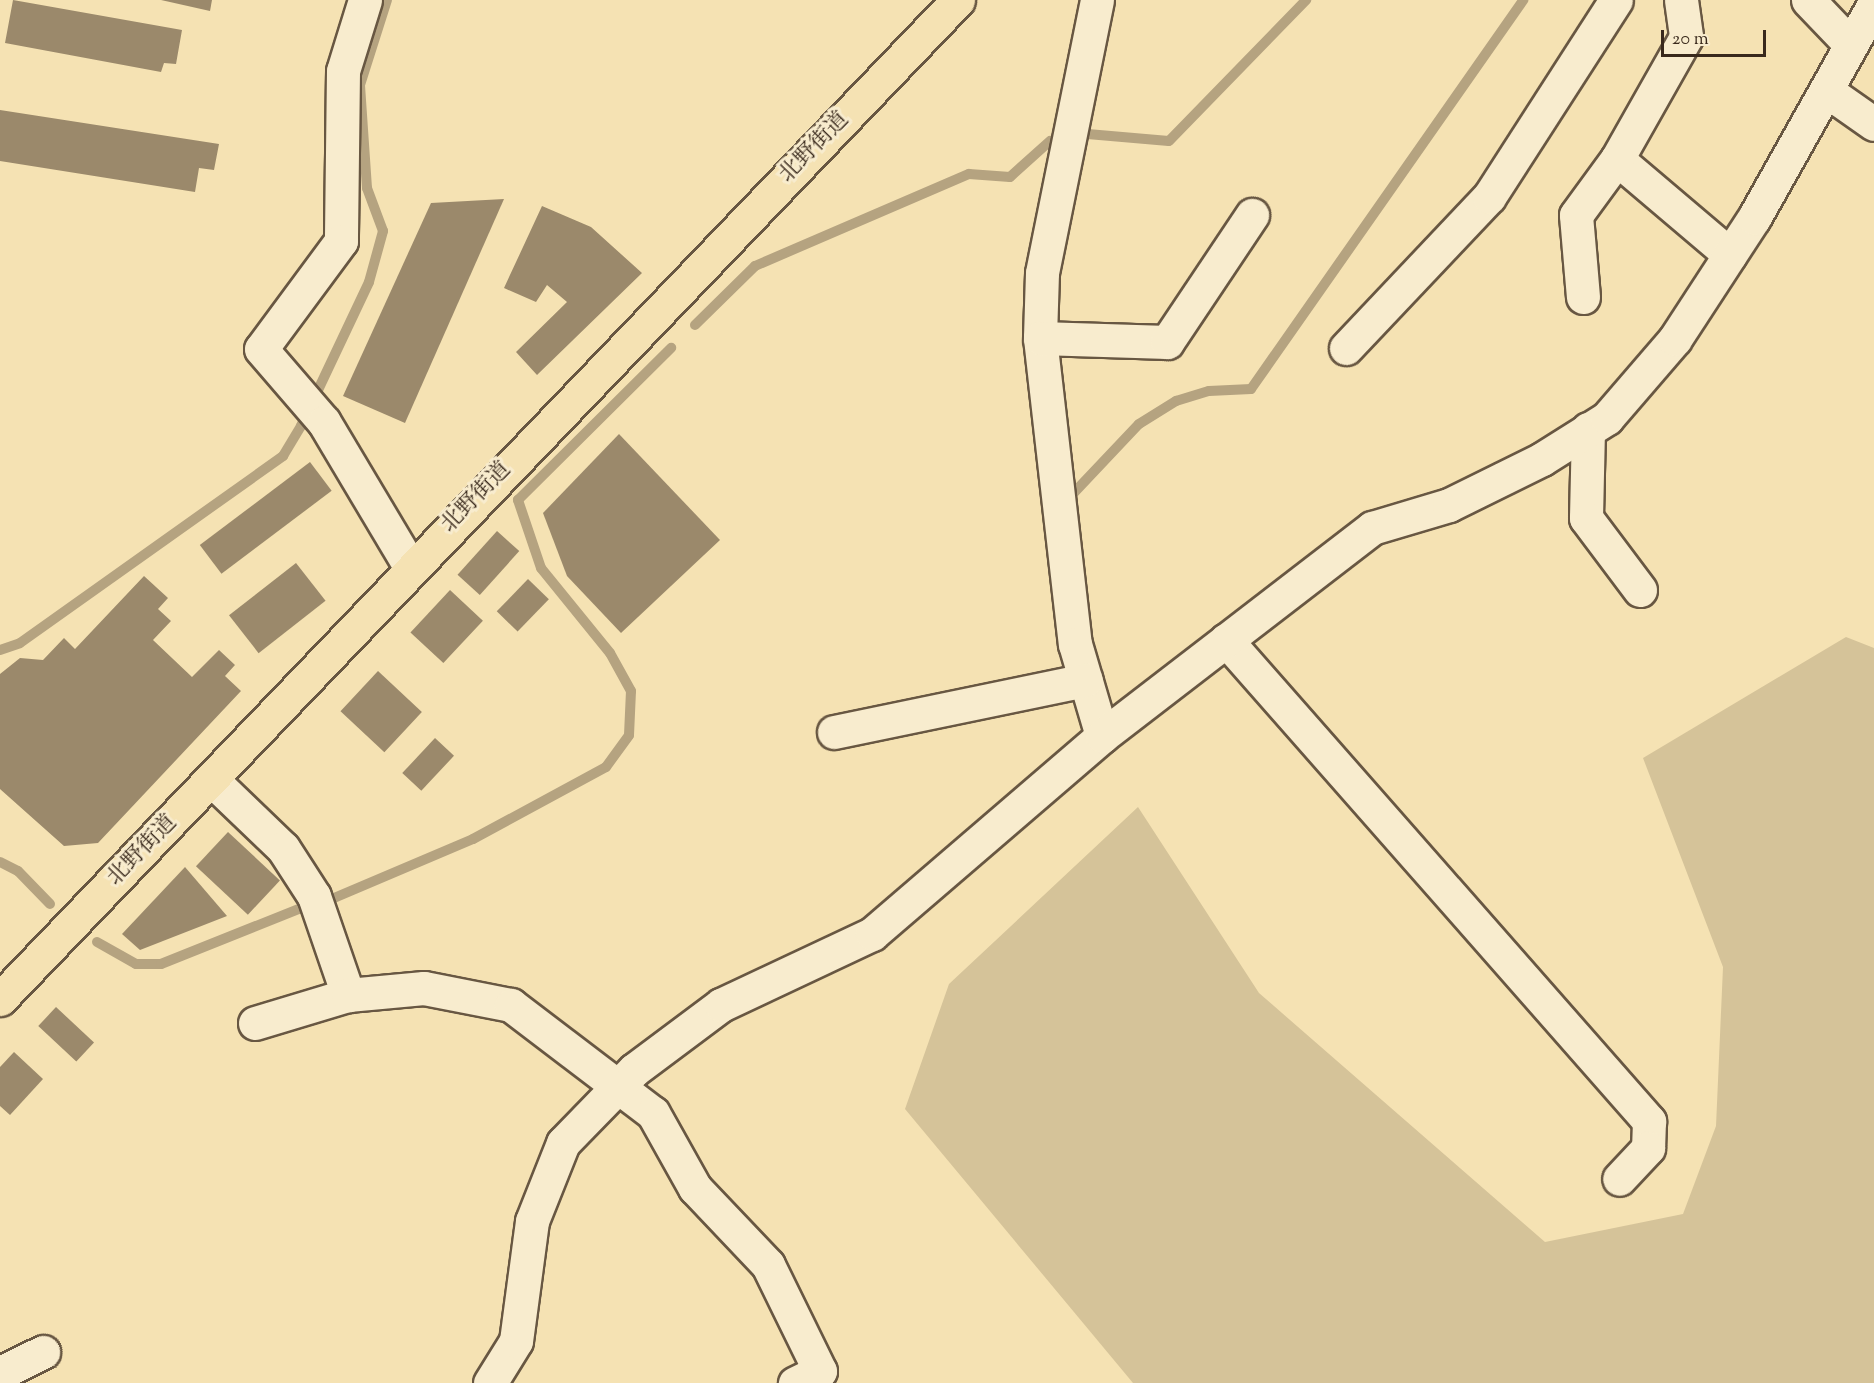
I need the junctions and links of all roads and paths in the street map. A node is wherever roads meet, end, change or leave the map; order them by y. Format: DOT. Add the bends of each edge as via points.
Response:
graph roads {
  1 [pos="365,0"];
  2 [pos="958,0"];
  3 [pos="1097,0"];
  4 [pos="1616,0"];
  5 [pos="1681,0"];
  6 [pos="1808,0"];
  7 [pos="1874,4"];
  8 [pos="1851,45"];
  9 [pos="1827,91"];
  10 [pos="1874,124"];
  11 [pos="1617,159"];
  12 [pos="1252,215"];
  13 [pos="1730,255"];
  14 [pos="1583,297"];
  15 [pos="1040,339"];
  16 [pos="1346,348"];
  17 [pos="1588,429"];
  18 [pos="411,568"];
  19 [pos="1640,590"];
  20 [pos="1226,640"];
  21 [pos="1086,680"];
  22 [pos="834,732"];
  23 [pos="1102,736"];
  24 [pos="212,780"];
  25 [pos="348,995"];
  26 [pos="0,999"];
  27 [pos="255,1023"];
  28 [pos="622,1085"];
  29 [pos="1619,1179"];
  30 [pos="43,1352"];
  31 [pos="0,1373"];
  32 [pos="490,1383"];
  33 [pos="795,1383"];
  1 -- 18 [label="street" via="343,71 341,241 261,350 324,422"];
  2 -- 18 [label="main road, 北野街道"];
  3 -- 15 [label="street" via="1042,273"];
  4 -- 16 [label="street" via="1488,197"];
  5 -- 11 [label="street" via="1686,37"];
  6 -- 8 [label="street"];
  7 -- 8 [label="street"];
  8 -- 9 [label="street"];
  9 -- 10 [label="street"];
  9 -- 13 [label="street"];
  11 -- 13 [label="street"];
  11 -- 14 [label="street" via="1576,215"];
  12 -- 15 [label="street" via="1167,342"];
  13 -- 17 [label="street" via="1675,339 1606,418"];
  15 -- 21 [label="street" via="1060,546"];
  17 -- 19 [label="street" via="1586,518"];
  17 -- 20 [label="street" via="1542,459 1449,504 1372,528"];
  18 -- 24 [label="main road, 北野街道"];
  20 -- 23 [label="street"];
  20 -- 29 [label="street" via="1649,1120 1648,1148"];
  21 -- 22 [label="street"];
  21 -- 23 [label="street"];
  23 -- 28 [label="street" via="872,934 721,1005 634,1070"];
  24 -- 25 [label="street" via="283,848 314,896"];
  24 -- 26 [label="main road, 北野街道"];
  25 -- 27 [label="street"];
  25 -- 28 [label="street" via="424,987 511,1005"];
  28 -- 32 [label="street" via="563,1143 532,1221 516,1341"];
  28 -- 33 [label="street" via="653,1113 695,1188 768,1265 820,1371"];
  30 -- 31 [label="street"];
}
